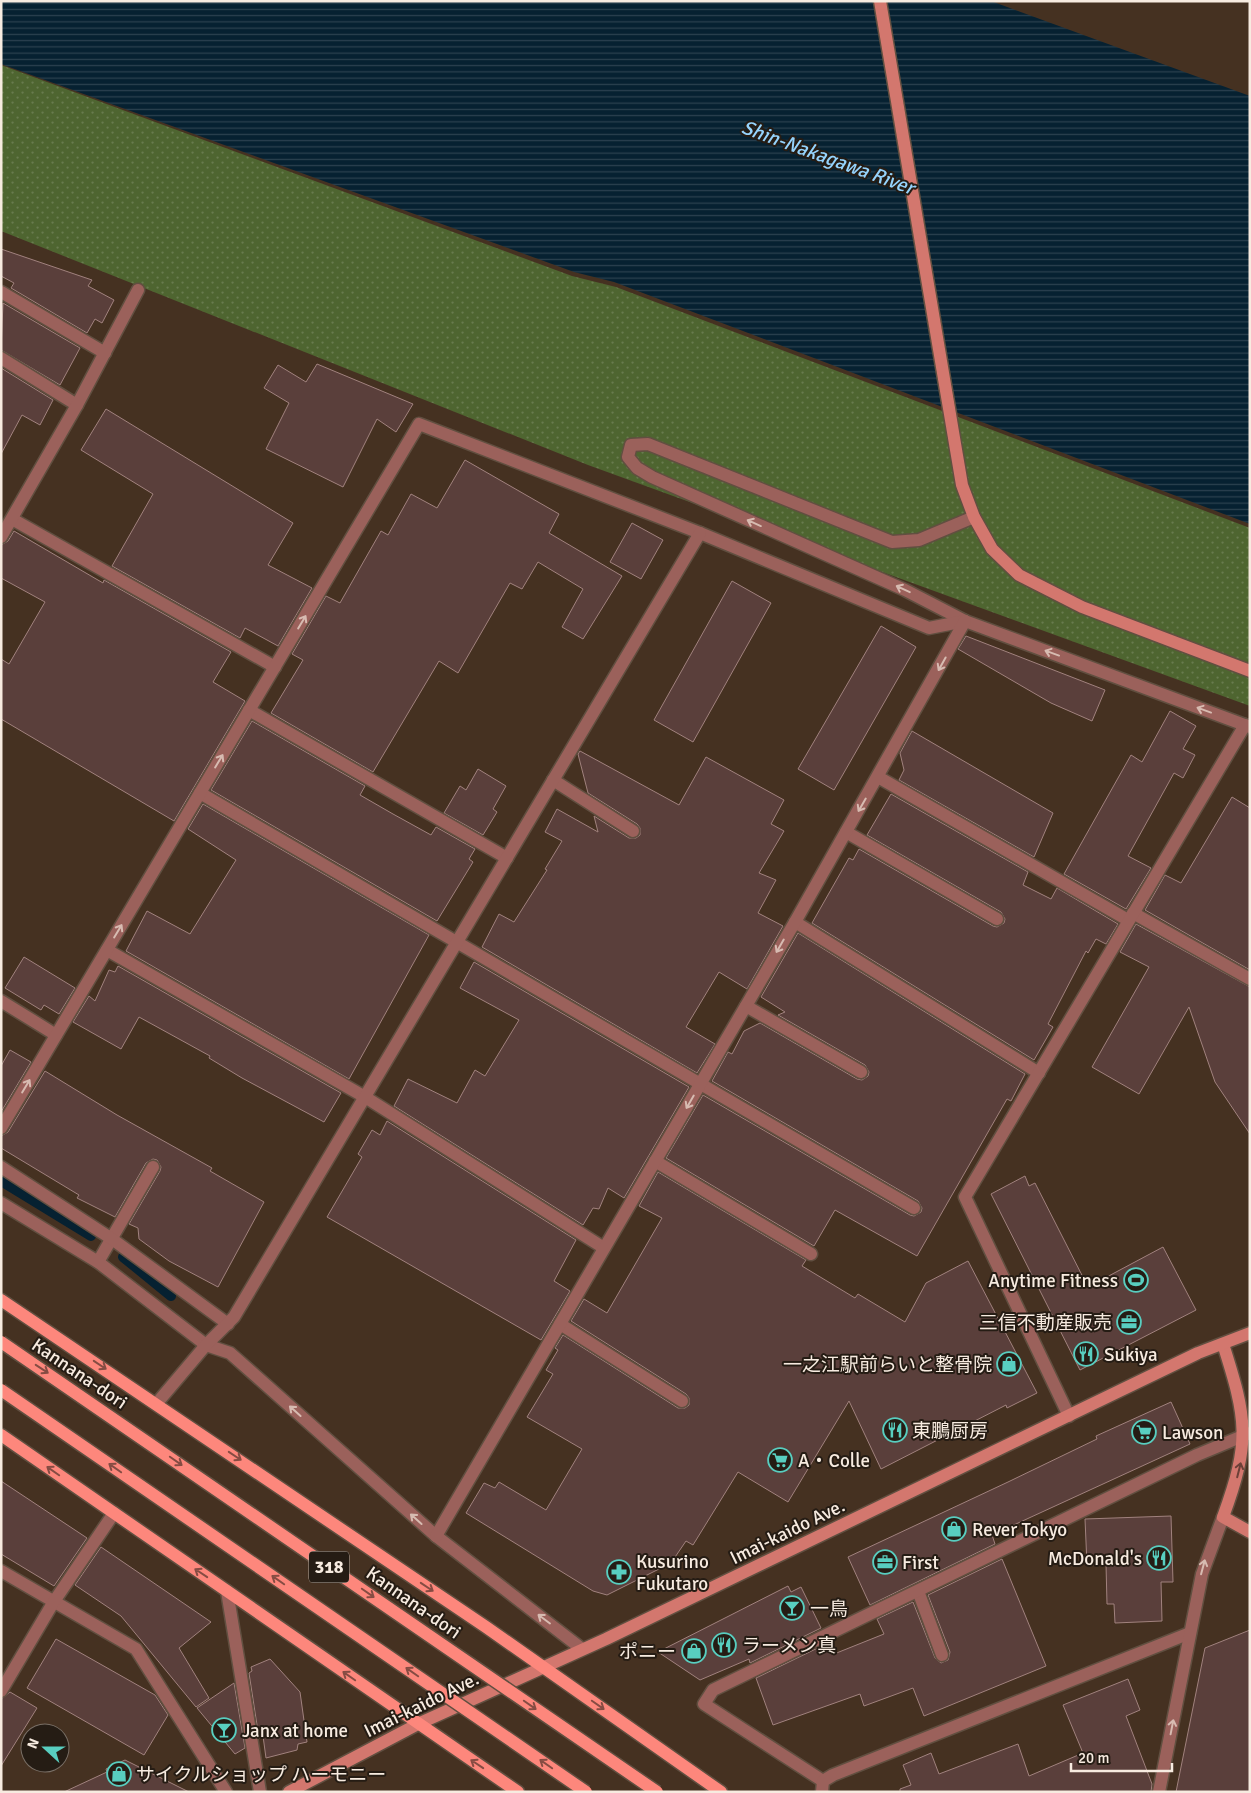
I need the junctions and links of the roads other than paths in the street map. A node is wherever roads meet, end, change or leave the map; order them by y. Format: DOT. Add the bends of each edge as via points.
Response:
graph roads {
  1 [pos="880,1"];
  2 [pos="138,290"];
  3 [pos="1,292"];
  4 [pos="105,353"];
  5 [pos="1,358"];
  6 [pos="77,405"];
  7 [pos="974,518"];
  8 [pos="12,519"];
  9 [pos="700,533"];
  10 [pos="1,537"];
  11 [pos="966,621"];
  12 [pos="275,667"];
  13 [pos="1250,671"];
  14 [pos="249,710"];
  15 [pos="1247,726"];
  16 [pos="878,777"];
  17 [pos="553,780"];
  18 [pos="200,793"];
  19 [pos="633,831"];
  20 [pos="846,832"];
  21 [pos="507,858"];
  22 [pos="1130,916"];
  23 [pos="997,919"];
  24 [pos="795,922"];
  25 [pos="457,942"];
  26 [pos="107,950"];
  27 [pos="1250,979"];
  28 [pos="1,1001"];
  29 [pos="746,1006"];
  30 [pos="56,1035"];
  31 [pos="861,1072"];
  32 [pos="1039,1073"];
  33 [pos="700,1084"];
  34 [pos="365,1097"];
  35 [pos="1,1128"];
  36 [pos="656,1161"];
  37 [pos="1,1167"];
  38 [pos="153,1167"];
  39 [pos="1,1203"];
  40 [pos="914,1208"];
  41 [pos="112,1239"];
  42 [pos="604,1248"];
  43 [pos="811,1254"];
  44 [pos="98,1262"];
  45 [pos="1,1300"];
  46 [pos="228,1324"];
  47 [pos="560,1324"];
  48 [pos="1250,1334"];
  49 [pos="1,1342"];
  50 [pos="1223,1344"];
  51 [pos="206,1345"];
  52 [pos="1,1390"];
  53 [pos="682,1401"];
  54 [pos="157,1403"];
  55 [pos="1069,1416"];
  56 [pos="1247,1434"];
  57 [pos="1,1435"];
  58 [pos="114,1513"];
  59 [pos="1223,1517"];
  60 [pos="1250,1532"];
  61 [pos="436,1536"];
  62 [pos="1,1571"];
  63 [pos="227,1591"];
  64 [pos="918,1591"];
  65 [pos="53,1603"];
  66 [pos="1190,1633"];
  67 [pos="582,1649"];
  68 [pos="942,1654"];
  69 [pos="544,1667"];
  70 [pos="1,1691"];
  71 [pos="418,1724"];
  72 [pos="823,1787"];
  73 [pos="226,1792"];
  74 [pos="260,1792"];
  75 [pos="288,1792"];
  76 [pos="518,1792"];
  77 [pos="586,1792"];
  78 [pos="657,1792"];
  79 [pos="721,1792"];
  80 [pos="1159,1792"];
  1 -- 7 [label="street" via="962,486"];
  2 -- 4 [label="street"];
  3 -- 4 [label="street"];
  4 -- 6 [label="street"];
  5 -- 6 [label="street"];
  6 -- 8 [label="street"];
  11 -- 7 [label="street, one-way" via="905,590 652,477 637,468 628,457 631,445 648,444 892,542 919,540"];
  7 -- 13 [label="street" via="992,548 1019,575 1082,607"];
  8 -- 10 [label="street"];
  8 -- 12 [label="street"];
  9 -- 11 [label="street" via="929,628"];
  12 -- 9 [label="street, one-way" via="419,424"];
  9 -- 17 [label="street"];
  15 -- 11 [label="street, one-way"];
  11 -- 16 [label="street, one-way"];
  12 -- 14 [label="street"];
  18 -- 14 [label="street, one-way"];
  14 -- 21 [label="street"];
  15 -- 22 [label="street"];
  16 -- 20 [label="street, one-way"];
  16 -- 22 [label="street"];
  17 -- 19 [label="street"];
  17 -- 21 [label="street"];
  18 -- 25 [label="street"];
  26 -- 18 [label="street, one-way"];
  20 -- 23 [label="street"];
  20 -- 24 [label="street"];
  21 -- 25 [label="street"];
  22 -- 27 [label="street"];
  22 -- 32 [label="street"];
  24 -- 29 [label="street, one-way"];
  24 -- 32 [label="street"];
  25 -- 33 [label="street"];
  25 -- 34 [label="street"];
  26 -- 30 [label="street"];
  26 -- 34 [label="street"];
  28 -- 30 [label="street"];
  29 -- 31 [label="street"];
  29 -- 33 [label="street"];
  35 -- 30 [label="street, one-way"];
  32 -- 55 [label="street" via="965,1197"];
  33 -- 36 [label="street, one-way"];
  33 -- 40 [label="street"];
  34 -- 42 [label="street"];
  34 -- 46 [label="street"];
  36 -- 42 [label="street"];
  36 -- 43 [label="street"];
  37 -- 41 [label="street"];
  38 -- 41 [label="street"];
  39 -- 44 [label="street"];
  41 -- 44 [label="street"];
  41 -- 46 [label="street"];
  42 -- 47 [label="street"];
  44 -- 51 [label="street"];
  45 -- 54 [label="main road, one-way"];
  46 -- 51 [label="street"];
  47 -- 53 [label="street"];
  47 -- 61 [label="street"];
  48 -- 50 [label="street, Imai-kaido Ave."];
  49 -- 78 [label="main road, Kannana-dori / 318, one-way, bridge"];
  50 -- 55 [label="street, Imai-kaido Ave."];
  50 -- 56 [label="street" via="1240,1397"];
  51 -- 54 [label="street"];
  61 -- 51 [label="street, one-way" via="230,1353"];
  77 -- 52 [label="main road, 318, one-way, bridge"];
  54 -- 69 [label="main road, one-way"];
  55 -- 67 [label="street, Imai-kaido Ave."];
  59 -- 56 [label="street, one-way" via="1238,1475"];
  56 -- 64 [label="street" via="1197,1455"];
  58 -- 57 [label="main road, one-way"];
  63 -- 58 [label="main road, one-way"];
  58 -- 65 [label="street"];
  59 -- 60 [label="street"];
  66 -- 59 [label="street, one-way" via="1202,1574"];
  67 -- 61 [label="street, one-way"];
  62 -- 65 [label="street"];
  71 -- 63 [label="main road, one-way"];
  63 -- 74 [label="street"];
  64 -- 68 [label="street"];
  64 -- 72 [label="street" via="713,1690 704,1704"];
  65 -- 70 [label="street"];
  65 -- 73 [label="street" via="136,1649"];
  66 -- 72 [label="street" via="833,1775"];
  80 -- 66 [label="street, one-way"];
  67 -- 69 [label="street, Imai-kaido Ave."];
  69 -- 71 [label="street, Imai-kaido Ave."];
  69 -- 79 [label="main road, one-way"];
  71 -- 75 [label="street, Imai-kaido Ave."];
  76 -- 71 [label="main road, one-way"];
}
